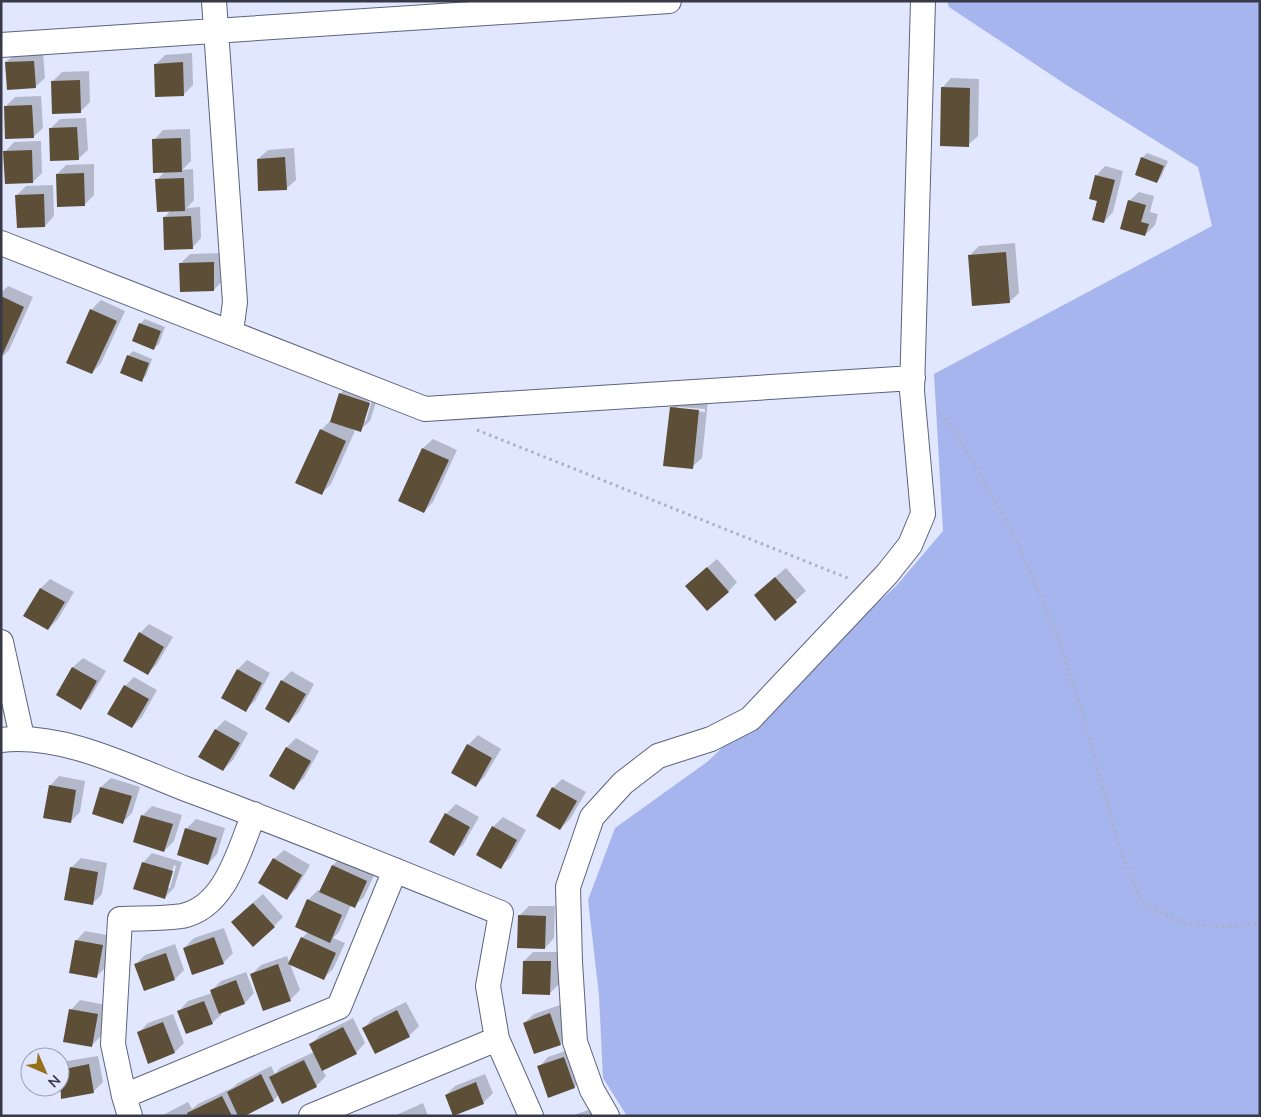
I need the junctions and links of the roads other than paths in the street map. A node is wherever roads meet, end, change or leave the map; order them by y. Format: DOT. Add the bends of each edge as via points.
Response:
graph roads {
  1 [pos="214,1"];
  2 [pos="670,1"];
  3 [pos="923,1"];
  4 [pos="216,31"];
  5 [pos="1,45"];
  6 [pos="1,242"];
  7 [pos="231,332"];
  8 [pos="912,385"];
  9 [pos="1,642"];
  10 [pos="12,739"];
  11 [pos="254,814"];
  12 [pos="395,870"];
  13 [pos="497,1039"];
  14 [pos="127,1106"];
  15 [pos="311,1116"];
  16 [pos="531,1116"];
  17 [pos="607,1116"];
  1 -- 4 [label="street"];
  2 -- 4 [label="street"];
  3 -- 8 [label="street"];
  4 -- 5 [label="street"];
  4 -- 7 [label="street" via="235,302"];
  6 -- 7 [label="street"];
  7 -- 8 [label="street" via="425,409"];
  8 -- 17 [label="street" via="923,514 910,545 874,588 750,719 711,739 658,756 623,784 592,817 568,887 570,962 575,1042 592,1090"];
  9 -- 10 [label="street"];
  10 -- 11 [label="street" via="77,748"];
  11 -- 12 [label="street"];
  11 -- 14 [label="street" via="226,881 206,907 182,916 120,919 113,1044"];
  12 -- 13 [label="street" via="501,913 488,986"];
  12 -- 14 [label="street" via="339,1008"];
  13 -- 15 [label="street"];
  13 -- 16 [label="street"];
}
